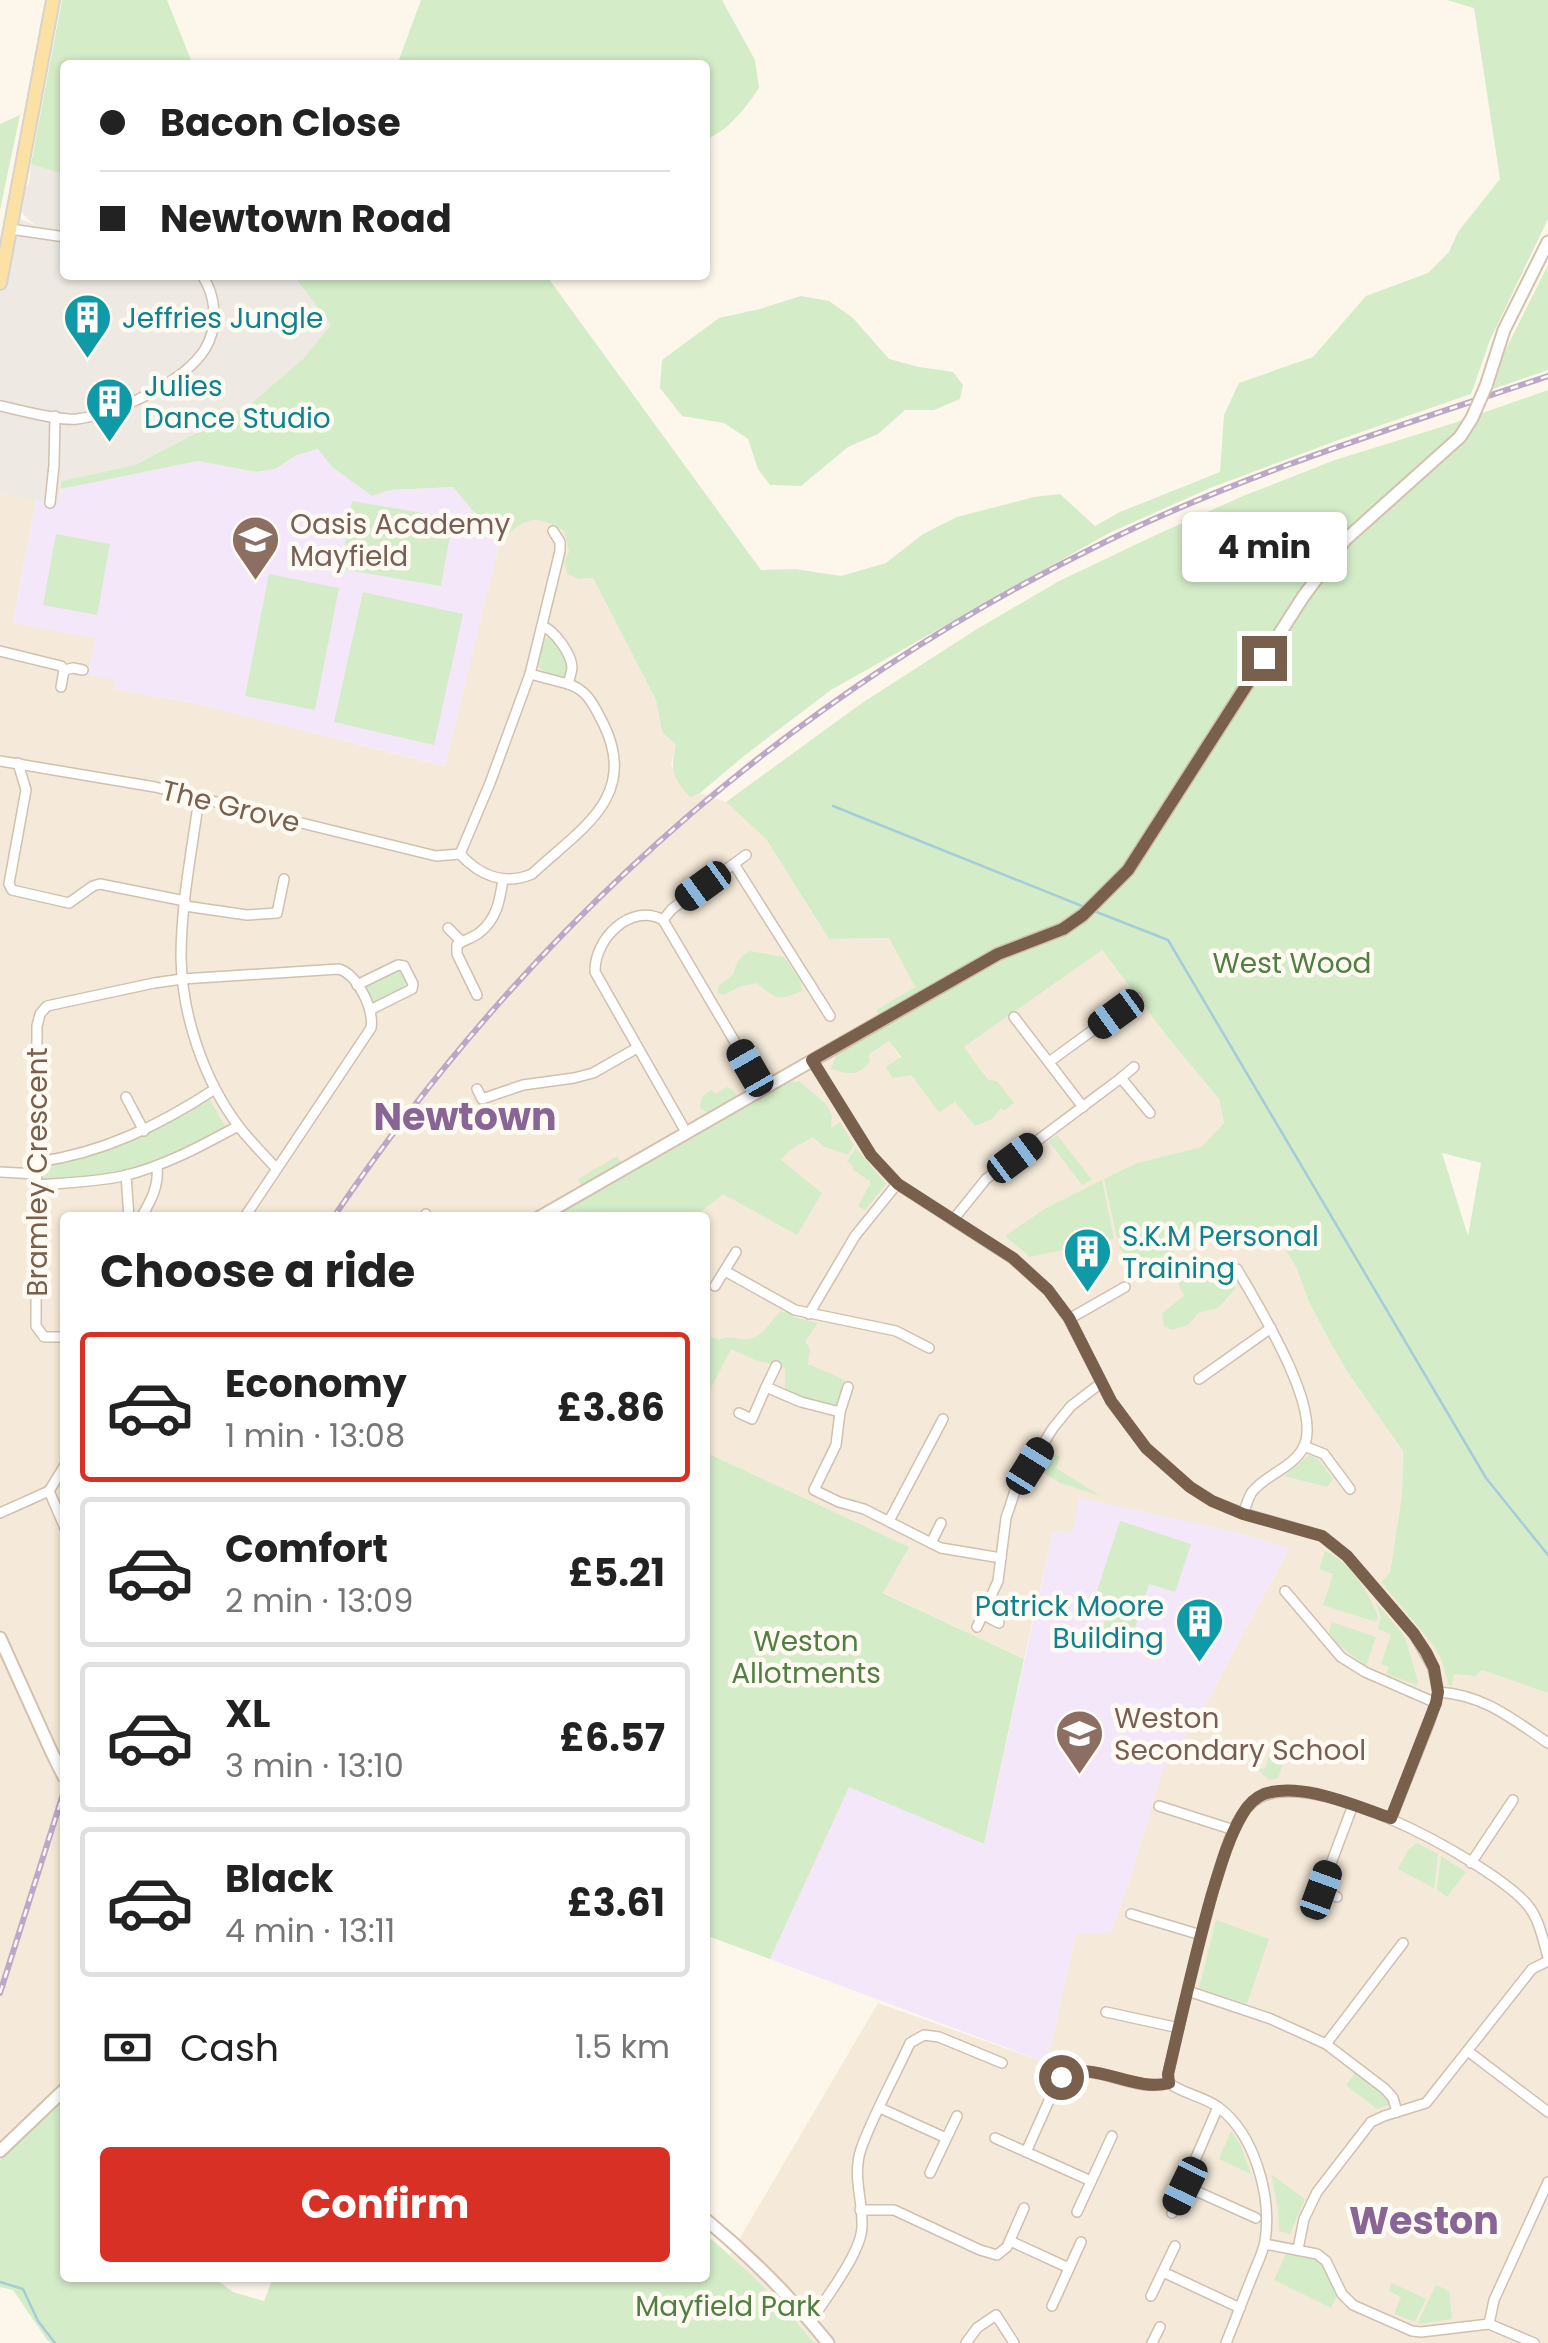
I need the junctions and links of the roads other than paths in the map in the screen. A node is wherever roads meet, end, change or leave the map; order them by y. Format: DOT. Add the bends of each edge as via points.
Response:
graph roads {
  1 [pos="52,0"];
  2 [pos="10,229"];
  3 [pos="60,236"];
  4 [pos="1548,242"];
  5 [pos="205,280"];
  6 [pos="0,283"];
  7 [pos="0,406"];
  8 [pos="55,416"];
  9 [pos="50,503"];
  10 [pos="553,532"];
  11 [pos="542,626"];
  12 [pos="0,652"];
  13 [pos="64,670"];
  14 [pos="83,670"];
  15 [pos="530,674"];
  16 [pos="568,684"];
  17 [pos="61,687"];
  18 [pos="0,761"];
  19 [pos="18,763"];
  20 [pos="199,798"];
  21 [pos="460,854"];
  22 [pos="746,854"];
  23 [pos="734,864"];
  24 [pos="503,879"];
  25 [pos="284,880"];
  26 [pos="185,903"];
  27 [pos="664,920"];
  28 [pos="448,928"];
  29 [pos="461,941"];
  30 [pos="182,979"];
  31 [pos="357,984"];
  32 [pos="477,996"];
  33 [pos="1137,998"];
  34 [pos="370,1010"];
  35 [pos="830,1016"];
  36 [pos="1014,1016"];
  37 [pos="637,1048"];
  38 [pos="812,1060"];
  39 [pos="1048,1062"];
  40 [pos="1134,1067"];
  41 [pos="1122,1078"];
  42 [pos="762,1088"];
  43 [pos="215,1089"];
  44 [pos="477,1089"];
  45 [pos="126,1097"];
  46 [pos="1083,1106"];
  47 [pos="1150,1113"];
  48 [pos="238,1126"];
  49 [pos="144,1130"];
  50 [pos="686,1132"];
  51 [pos="157,1166"];
  52 [pos="37,1168"];
  53 [pos="276,1168"];
  54 [pos="0,1172"];
  55 [pos="126,1176"];
  56 [pos="898,1184"];
  57 [pos="37,1186"];
  58 [pos="129,1212"];
  59 [pos="144,1212"];
  60 [pos="248,1212"];
  61 [pos="548,1212"];
  62 [pos="954,1220"];
  63 [pos="736,1252"];
  64 [pos="1237,1269"];
  65 [pos="725,1271"];
  66 [pos="716,1286"];
  67 [pos="1125,1286"];
  68 [pos="809,1314"];
  69 [pos="1069,1318"];
  70 [pos="918,1324"];
  71 [pos="1272,1328"];
  72 [pos="910,1336"];
  73 [pos="60,1338"];
  74 [pos="929,1348"];
  75 [pos="776,1366"];
  76 [pos="1199,1380"];
  77 [pos="1102,1383"];
  78 [pos="766,1388"];
  79 [pos="848,1388"];
  80 [pos="840,1412"];
  81 [pos="739,1413"];
  82 [pos="752,1419"];
  83 [pos="943,1419"];
  84 [pos="764,1424"];
  85 [pos="1046,1441"];
  86 [pos="1304,1446"];
  87 [pos="1058,1448"];
  88 [pos="60,1471"];
  89 [pos="1350,1489"];
  90 [pos="48,1491"];
  91 [pos="0,1513"];
  92 [pos="1243,1514"];
  93 [pos="60,1517"];
  94 [pos="890,1521"];
  95 [pos="941,1524"];
  96 [pos="931,1542"];
  97 [pos="1001,1558"];
  98 [pos="1285,1591"];
  99 [pos="984,1615"];
  100 [pos="999,1623"];
  101 [pos="978,1627"];
  102 [pos="0,1638"];
  103 [pos="1437,1698"];
  104 [pos="1548,1743"];
  105 [pos="60,1769"];
  106 [pos="1513,1800"];
  107 [pos="1353,1805"];
  108 [pos="1159,1806"];
  109 [pos="1391,1818"];
  110 [pos="1234,1830"];
  111 [pos="1471,1863"];
  112 [pos="1337,1897"];
  113 [pos="1131,1914"];
  114 [pos="1544,1927"];
  115 [pos="1201,1935"];
  116 [pos="1404,1944"];
  117 [pos="1548,1959"];
  118 [pos="1188,1991"];
  119 [pos="1106,2012"];
  120 [pos="1178,2028"];
  121 [pos="1326,2044"];
  122 [pos="1468,2052"];
  123 [pos="1002,2063"];
  124 [pos="1169,2083"];
  125 [pos="60,2094"];
  126 [pos="880,2108"];
  127 [pos="1218,2108"];
  128 [pos="1397,2112"];
  129 [pos="1548,2112"];
  130 [pos="957,2116"];
  131 [pos="1112,2136"];
  132 [pos="946,2138"];
  133 [pos="995,2138"];
  134 [pos="0,2151"];
  135 [pos="1026,2152"];
  136 [pos="930,2172"];
  137 [pos="1091,2181"];
  138 [pos="1548,2182"];
  139 [pos="1185,2186"];
  140 [pos="1544,2205"];
  141 [pos="1024,2208"];
  142 [pos="860,2210"];
  143 [pos="1077,2212"];
  144 [pos="1172,2213"];
  145 [pos="1256,2218"];
  146 [pos="710,2224"];
  147 [pos="1010,2241"];
  148 [pos="1081,2242"];
  149 [pos="1265,2244"];
  150 [pos="1175,2246"];
  151 [pos="1298,2248"];
  152 [pos="1069,2268"];
  153 [pos="1162,2272"];
  154 [pos="1151,2296"];
  155 [pos="1052,2306"];
  156 [pos="1240,2308"];
  157 [pos="810,2321"];
  158 [pos="1490,2324"];
  159 [pos="1160,2327"];
  160 [pos="1442,2330"];
  161 [pos="828,2343"];
  162 [pos="966,2343"];
  163 [pos="1014,2343"];
  164 [pos="1152,2343"];
  165 [pos="1226,2343"];
  166 [pos="1442,2343"];
  167 [pos="1534,2343"];
  1 -- 2 [label="main road"];
  2 -- 3 [label="street"];
  2 -- 6 [label="main road"];
  4 -- 38 [label="street, bridge" via="1460,437 1345,540 1128,870 1063,929 998,954"];
  5 -- 8 [label="street" via="212,294 212,333 194,363 110,411 74,420"];
  7 -- 8 [label="street"];
  8 -- 9 [label="street"];
  10 -- 11 [label="street" via="560,551"];
  11 -- 15 [label="street"];
  11 -- 16 [label="street" via="554,632 570,660"];
  12 -- 13 [label="street"];
  13 -- 14 [label="street"];
  13 -- 17 [label="street"];
  15 -- 16 [label="street"];
  15 -- 21 [label="street"];
  16 -- 24 [label="street" via="586,694 609,736 613,785 596,814 532,874"];
  18 -- 19 [label="street, The Grove"];
  19 -- 20 [label="street, The Grove"];
  19 -- 26 [label="street" via="26,790 12,890 69,903 100,884"];
  20 -- 21 [label="street, The Grove" via="436,856"];
  20 -- 26 [label="street"];
  21 -- 24 [label="street, The Grove" via="477,872"];
  22 -- 23 [label="street"];
  23 -- 27 [label="street"];
  23 -- 35 [label="street"];
  24 -- 29 [label="street" via="490,921"];
  25 -- 26 [label="street" via="278,913 247,915"];
  26 -- 30 [label="street"];
  27 -- 37 [label="street" via="646,914 627,918 594,960"];
  27 -- 42 [label="street"];
  28 -- 29 [label="street"];
  29 -- 32 [label="street" via="457,954"];
  30 -- 31 [label="street, Bramley Crescent" via="339,968"];
  30 -- 43 [label="street"];
  30 -- 52 [label="street, Bramley Crescent" via="44,1010 38,1026"];
  31 -- 34 [label="street"];
  31 -- 34 [label="street" via="398,965 414,984"];
  33 -- 39 [label="street"];
  34 -- 53 [label="street" via="372,1028"];
  36 -- 39 [label="street"];
  37 -- 44 [label="street" via="582,1076 482,1099"];
  37 -- 50 [label="street"];
  38 -- 42 [label="street"];
  38 -- 56 [label="street" via="871,1155"];
  39 -- 46 [label="street"];
  40 -- 41 [label="street"];
  41 -- 46 [label="street"];
  41 -- 47 [label="street"];
  42 -- 50 [label="street"];
  43 -- 48 [label="street"];
  43 -- 49 [label="street"];
  45 -- 49 [label="street"];
  46 -- 62 [label="street" via="986,1179"];
  48 -- 51 [label="street"];
  48 -- 53 [label="street"];
  49 -- 52 [label="street"];
  50 -- 61 [label="street"];
  51 -- 55 [label="street"];
  51 -- 59 [label="street" via="156,1191"];
  52 -- 54 [label="street"];
  52 -- 57 [label="street, Bramley Crescent"];
  53 -- 60 [label="street"];
  55 -- 57 [label="street"];
  55 -- 58 [label="street"];
  56 -- 62 [label="street"];
  56 -- 68 [label="street" via="855,1236"];
  57 -- 73 [label="street, Bramley Crescent" via="36,1326 44,1337"];
  62 -- 69 [label="street" via="1022,1266"];
  63 -- 65 [label="street"];
  64 -- 71 [label="street"];
  65 -- 66 [label="street"];
  65 -- 68 [label="street"];
  67 -- 69 [label="street"];
  68 -- 72 [label="street"];
  69 -- 77 [label="street"];
  70 -- 72 [label="street"];
  71 -- 76 [label="street"];
  71 -- 86 [label="street" via="1306,1410"];
  72 -- 74 [label="street"];
  75 -- 78 [label="street"];
  77 -- 85 [label="street" via="1071,1406"];
  77 -- 92 [label="street" via="1146,1448 1190,1487"];
  78 -- 80 [label="street"];
  78 -- 82 [label="street"];
  79 -- 80 [label="street"];
  80 -- 94 [label="street" via="836,1445 814,1490"];
  81 -- 82 [label="street"];
  82 -- 84 [label="street"];
  83 -- 94 [label="street"];
  85 -- 87 [label="street"];
  85 -- 97 [label="street" via="1010,1502"];
  86 -- 89 [label="street" via="1324,1454"];
  86 -- 92 [label="street" via="1251,1493"];
  88 -- 90 [label="street"];
  90 -- 91 [label="street"];
  90 -- 93 [label="street"];
  92 -- 103 [label="street" via="1322,1536 1347,1556 1426,1652"];
  94 -- 96 [label="street"];
  95 -- 96 [label="street"];
  96 -- 97 [label="street"];
  97 -- 99 [label="street"];
  98 -- 103 [label="street" via="1341,1657"];
  99 -- 100 [label="street"];
  99 -- 101 [label="street"];
  102 -- 105 [label="street, bridge"];
  103 -- 104 [label="street" via="1455,1693 1484,1702"];
  103 -- 109 [label="street"];
  106 -- 111 [label="street"];
  107 -- 109 [label="street"];
  107 -- 110 [label="street" via="1293,1790 1268,1793 1249,1805"];
  107 -- 112 [label="street" via="1321,1890"];
  108 -- 110 [label="street"];
  109 -- 111 [label="street"];
  110 -- 115 [label="street"];
  111 -- 114 [label="street" via="1522,1899"];
  113 -- 115 [label="street"];
  114 -- 117 [label="street"];
  115 -- 118 [label="street"];
  116 -- 121 [label="street"];
  117 -- 122 [label="street" via="1532,1969"];
  118 -- 120 [label="street"];
  118 -- 121 [label="street"];
  119 -- 120 [label="street"];
  120 -- 124 [label="street"];
  121 -- 128 [label="street" via="1385,2089"];
  122 -- 128 [label="street" via="1426,2104"];
  122 -- 129 [label="street"];
  123 -- 126 [label="street" via="924,2035 910,2043"];
  124 -- 127 [label="street"];
  124 -- 135 [label="street" via="1068,2072"];
  125 -- 134 [label="street"];
  126 -- 132 [label="street"];
  126 -- 142 [label="street" via="860,2151"];
  127 -- 139 [label="street"];
  127 -- 149 [label="street" via="1242,2132 1259,2174"];
  128 -- 151 [label="street" via="1371,2122 1317,2192"];
  130 -- 132 [label="street"];
  131 -- 137 [label="street"];
  132 -- 136 [label="street"];
  133 -- 135 [label="street"];
  135 -- 137 [label="street"];
  137 -- 143 [label="street"];
  138 -- 140 [label="street"];
  139 -- 144 [label="street"];
  139 -- 145 [label="street"];
  140 -- 158 [label="street" via="1494,2300"];
  141 -- 147 [label="street"];
  142 -- 147 [label="street" via="894,2210 990,2254"];
  142 -- 157 [label="street" via="854,2253"];
  146 -- 157 [label="street"];
  147 -- 152 [label="street"];
  148 -- 152 [label="street"];
  149 -- 151 [label="street"];
  149 -- 156 [label="street"];
  150 -- 153 [label="street"];
  151 -- 160 [label="street" via="1326,2261 1353,2305 1412,2331"];
  152 -- 155 [label="street"];
  153 -- 154 [label="street"];
  153 -- 156 [label="street"];
  156 -- 165 [label="street"];
  157 -- 161 [label="street"];
  158 -- 160 [label="street"];
  158 -- 167 [label="street"];
  159 -- 164 [label="street"];
  160 -- 166 [label="street"];
  162 -- 163 [label="street" via="996,2315"];
}
